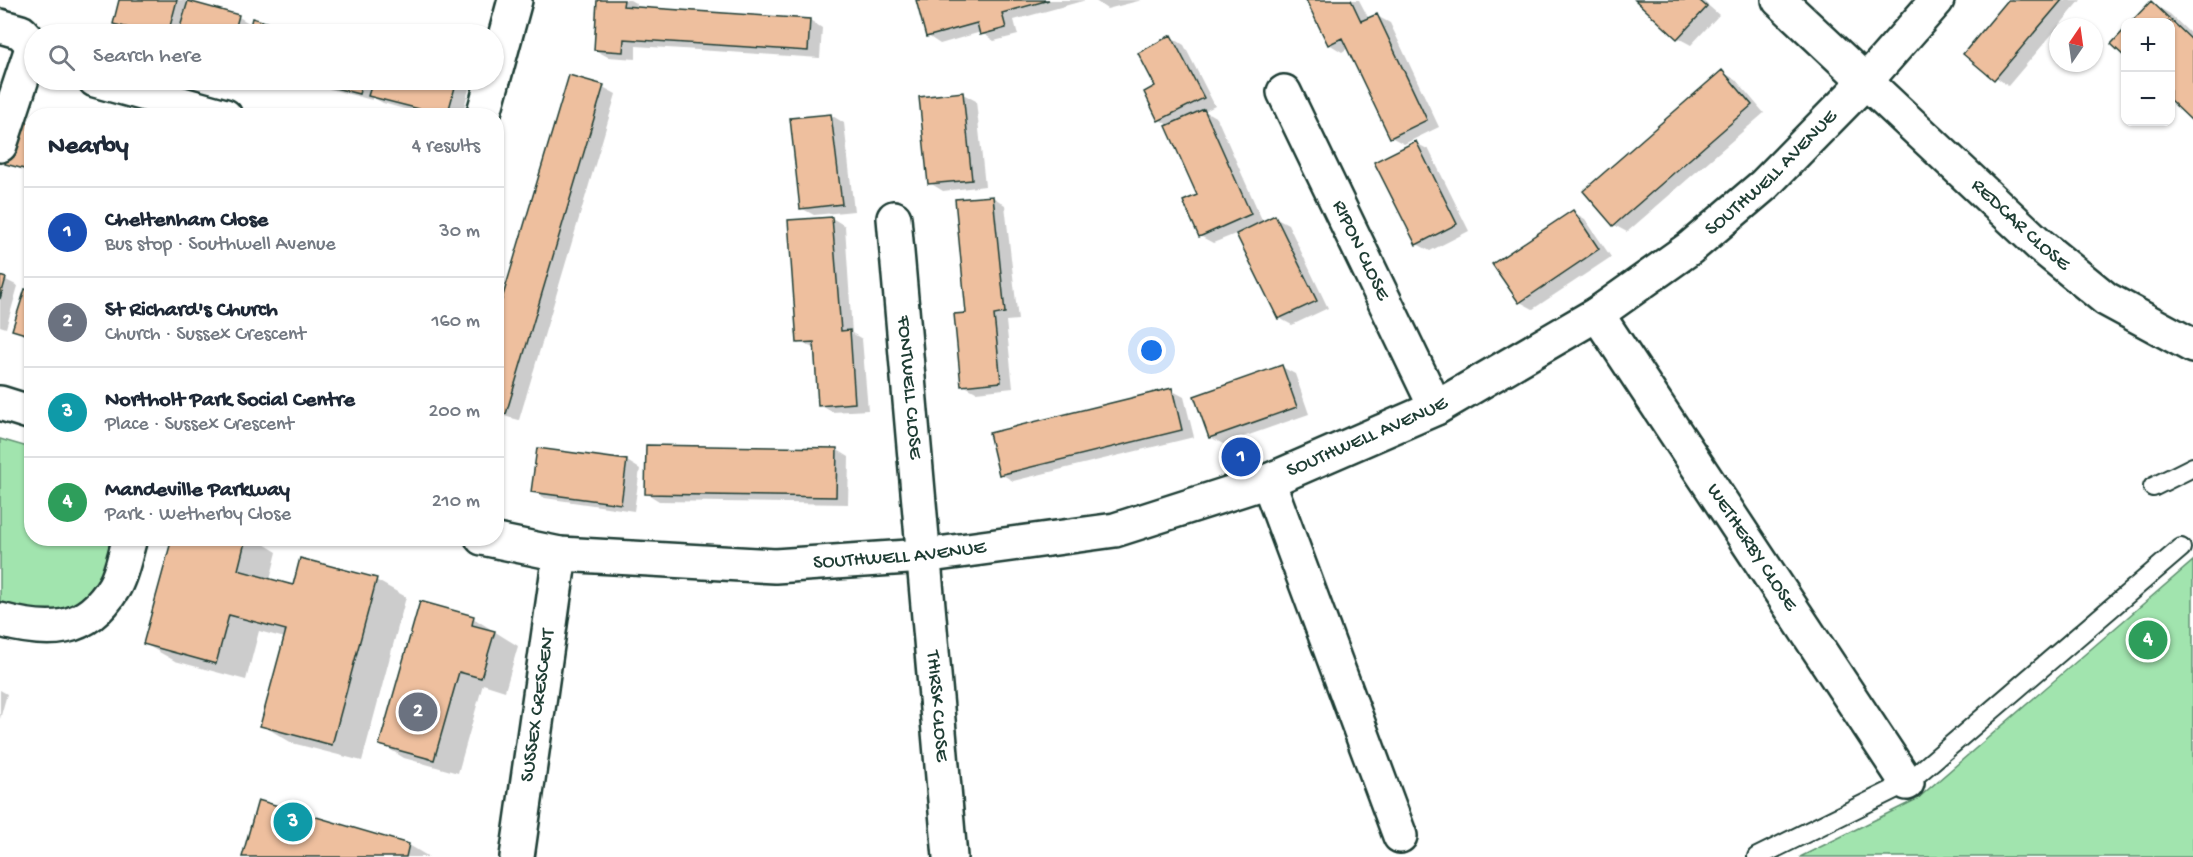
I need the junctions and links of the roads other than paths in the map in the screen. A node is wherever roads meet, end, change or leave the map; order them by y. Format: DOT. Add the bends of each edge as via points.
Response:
graph roads {
  1 [pos="515,0"];
  2 [pos="1779,0"];
  3 [pos="1937,0"];
  4 [pos="0,26"];
  5 [pos="24,35"];
  6 [pos="504,39"];
  7 [pos="24,75"];
  8 [pos="1866,81"];
  9 [pos="131,90"];
  10 [pos="490,90"];
  11 [pos="1284,92"];
  12 [pos="196,108"];
  13 [pos="485,108"];
  14 [pos="0,145"];
  15 [pos="894,218"];
  16 [pos="1597,314"];
  17 [pos="2193,346"];
  18 [pos="0,403"];
  19 [pos="1436,408"];
  20 [pos="24,410"];
  21 [pos="2193,467"];
  22 [pos="1268,481"];
  23 [pos="2153,487"];
  24 [pos="504,543"];
  25 [pos="128,546"];
  26 [pos="2181,548"];
  27 [pos="560,554"];
  28 [pos="923,556"];
  29 [pos="0,620"];
  30 [pos="1907,783"];
  31 [pos="1400,836"];
  32 [pos="517,857"];
  33 [pos="950,857"];
  34 [pos="1757,857"];
  1 -- 6 [label="street"];
  2 -- 8 [label="street, REDCAR CLOSE"];
  3 -- 8 [label="street, SOUTHWELL AVENUE"];
  4 -- 5 [label="street"];
  7 -- 14 [label="street"];
  8 -- 16 [label="street, SOUTHWELL AVENUE" via="1764,185 1690,248"];
  8 -- 17 [label="street, REDCAR CLOSE" via="2041,246 2096,292"];
  9 -- 12 [label="street"];
  10 -- 13 [label="street"];
  11 -- 19 [label="street, RIPON CLOSE"];
  15 -- 28 [label="street, FONTWELL CLOSE"];
  16 -- 19 [label="street, SOUTHWELL AVENUE"];
  16 -- 30 [label="street, WETHERBY CLOSE"];
  18 -- 20 [label="street"];
  19 -- 22 [label="street, SOUTHWELL AVENUE"];
  21 -- 23 [label="lane"];
  22 -- 28 [label="street, SOUTHWELL AVENUE" via="1115,530"];
  22 -- 31 [label="street"];
  24 -- 27 [label="street, SOUTHWELL AVENUE"];
  25 -- 29 [label="street" via="115,586 93,615 62,628 25,627"];
  26 -- 30 [label="lane"];
  27 -- 28 [label="street, SOUTHWELL AVENUE" via="775,566"];
  27 -- 32 [label="street, SUSSEX CRESCENT"];
  28 -- 33 [label="street, THIRSK CLOSE"];
  30 -- 34 [label="lane"];
}
